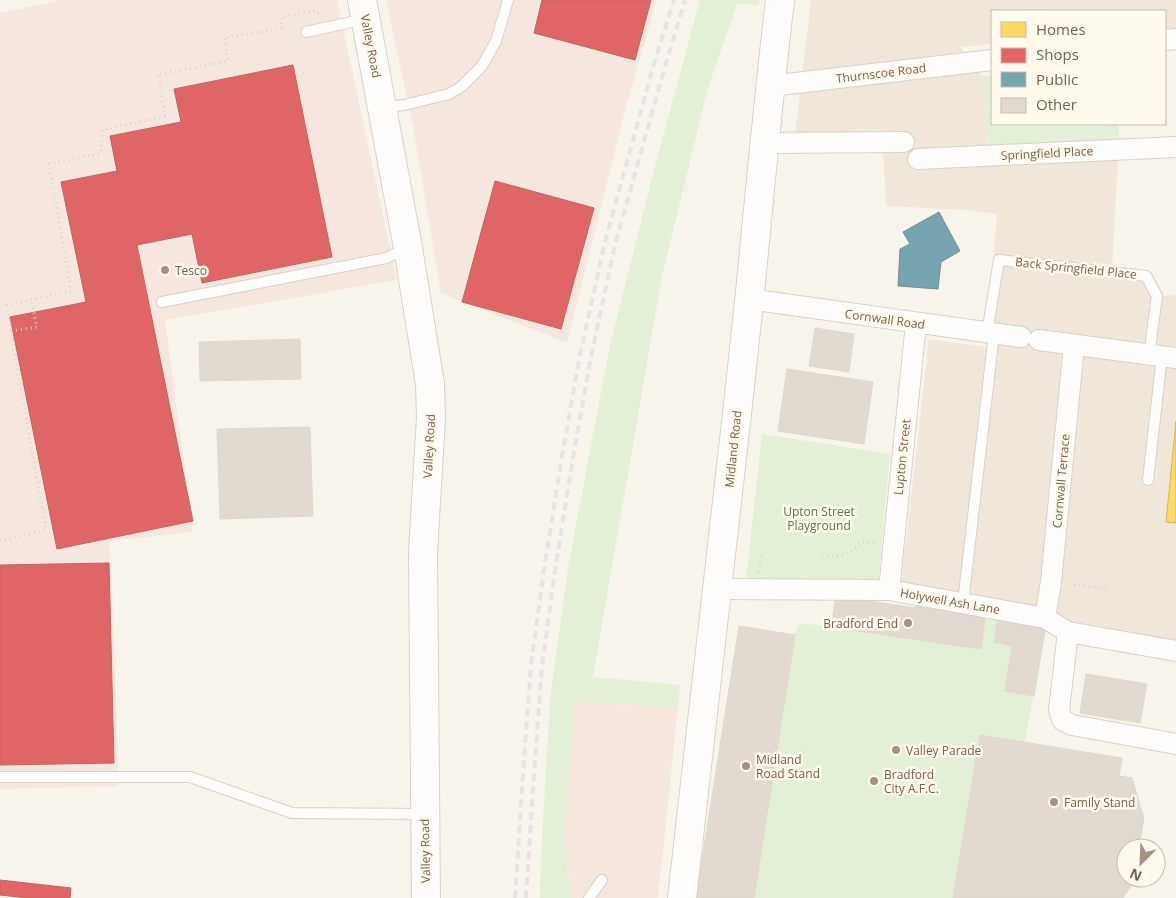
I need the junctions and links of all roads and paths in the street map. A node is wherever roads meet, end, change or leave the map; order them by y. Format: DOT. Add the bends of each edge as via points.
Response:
graph roads {
  1 [pos="508,0"];
  2 [pos="780,0"];
  3 [pos="364,10"];
  4 [pos="327,12"];
  5 [pos="306,32"];
  6 [pos="991,60"];
  7 [pos="770,86"];
  8 [pos="382,107"];
  9 [pos="904,142"];
  10 [pos="764,143"];
  11 [pos="1176,147"];
  12 [pos="918,160"];
  13 [pos="408,248"];
  14 [pos="749,299"];
  15 [pos="31,300"];
  16 [pos="162,302"];
  17 [pos="916,323"];
  18 [pos="11,331"];
  19 [pos="991,333"];
  20 [pos="1074,344"];
  21 [pos="1162,356"];
  22 [pos="1148,480"];
  23 [pos="0,541"];
  24 [pos="893,546"];
  25 [pos="822,555"];
  26 [pos="1051,582"];
  27 [pos="1109,589"];
  28 [pos="718,590"];
  29 [pos="888,590"];
  30 [pos="963,603"];
  31 [pos="1045,618"];
  32 [pos="1068,632"];
  33 [pos="1176,650"];
  34 [pos="1176,744"];
  35 [pos="0,777"];
  36 [pos="425,814"];
  37 [pos="602,880"];
  38 [pos="426,898"];
  39 [pos="589,898"];
  40 [pos="682,898"];
  1 -- 8 [label="lane" via="496,41 470,80 449,94"];
  2 -- 7 [label="street, Midland Road"];
  3 -- 5 [label="lane"];
  3 -- 8 [label="street, Valley Road"];
  4 -- 15 [label="path" via="313,11 281,17 282,28 224,38 228,61 158,75 165,116 102,130 101,153 49,164 71,292"];
  6 -- 7 [label="street, Thurnscoe Road"];
  7 -- 10 [label="street, Midland Road"];
  8 -- 13 [label="street, Valley Road"];
  9 -- 10 [label="street"];
  10 -- 14 [label="street, Midland Road"];
  11 -- 12 [label="street, Springfield Place"];
  13 -- 16 [label="lane" via="386,258"];
  13 -- 36 [label="street, Valley Road" via="430,384 431,416 423,553"];
  14 -- 17 [label="street, Cornwall Road"];
  14 -- 28 [label="street, Midland Road"];
  15 -- 18 [label="path" via="7,304"];
  15 -- 18 [label="path" via="37,327"];
  17 -- 19 [label="street, Cornwall Road"];
  17 -- 24 [label="street, Lupton Street"];
  18 -- 23 [label="path" via="46,530"];
  19 -- 20 [label="street, Cornwall Road"];
  19 -- 21 [label="lane, Back Springfield Place" via="999,260 1146,276 1156,296"];
  19 -- 30 [label="lane"];
  20 -- 21 [label="street, Cornwall Road"];
  20 -- 26 [label="street, Cornwall Terrace"];
  21 -- 22 [label="lane"];
  24 -- 25 [label="path" via="863,542 845,555"];
  24 -- 29 [label="street, Lupton Street"];
  26 -- 27 [label="path"];
  26 -- 31 [label="street, Cornwall Terrace"];
  28 -- 29 [label="street, Holywell Ash Lane"];
  28 -- 40 [label="street, Midland Road"];
  29 -- 30 [label="street, Holywell Ash Lane"];
  30 -- 31 [label="street, Holywell Ash Lane"];
  31 -- 32 [label="street, Holywell Ash Lane"];
  32 -- 33 [label="street, Holywell Ash Lane"];
  32 -- 34 [label="street" via="1059,710 1062,720 1072,725"];
  35 -- 36 [label="lane" via="190,777 292,813"];
  36 -- 38 [label="street, Valley Road"];
  37 -- 39 [label="lane"];
}
